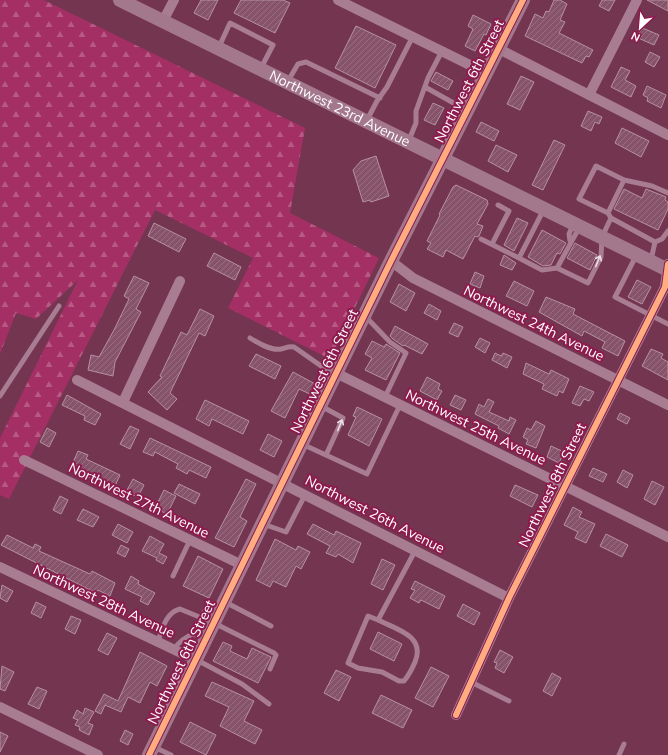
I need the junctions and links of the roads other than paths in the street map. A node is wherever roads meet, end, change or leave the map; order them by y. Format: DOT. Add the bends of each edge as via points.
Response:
graph roads {
  1 [pos="174,0"];
  2 [pos="338,0"];
  3 [pos="523,0"];
  4 [pos="637,0"];
  5 [pos="128,2"];
  6 [pos="355,4"];
  7 [pos="163,21"];
  8 [pos="412,36"];
  9 [pos="218,48"];
  10 [pos="499,49"];
  11 [pos="442,51"];
  12 [pos="261,69"];
  13 [pos="486,73"];
  14 [pos="288,82"];
  15 [pos="424,87"];
  16 [pos="589,95"];
  17 [pos="380,98"];
  18 [pos="467,111"];
  19 [pos="367,121"];
  20 [pos="668,135"];
  21 [pos="408,141"];
  22 [pos="443,158"];
  23 [pos="624,180"];
  24 [pos="668,193"];
  25 [pos="498,205"];
  26 [pos="544,208"];
  27 [pos="609,215"];
  28 [pos="577,225"];
  29 [pos="668,231"];
  30 [pos="602,237"];
  31 [pos="481,239"];
  32 [pos="654,242"];
  33 [pos="492,244"];
  34 [pos="637,254"];
  35 [pos="519,258"];
  36 [pos="391,261"];
  37 [pos="650,261"];
  38 [pos="556,268"];
  39 [pos="668,268"];
  40 [pos="180,281"];
  41 [pos="59,306"];
  42 [pos="650,315"];
  43 [pos="364,316"];
  44 [pos="668,324"];
  45 [pos="250,338"];
  46 [pos="336,373"];
  47 [pos="78,380"];
  48 [pos="617,380"];
  49 [pos="0,396"];
  50 [pos="386,398"];
  51 [pos="123,402"];
  52 [pos="400,405"];
  53 [pos="668,405"];
  54 [pos="320,406"];
  55 [pos="302,443"];
  56 [pos="326,455"];
  57 [pos="24,460"];
  58 [pos="282,483"];
  59 [pos="565,486"];
  60 [pos="305,495"];
  61 [pos="262,524"];
  62 [pos="668,537"];
  63 [pos="190,540"];
  64 [pos="415,551"];
  65 [pos="242,565"];
  66 [pos="0,567"];
  67 [pos="173,576"];
  68 [pos="509,598"];
  69 [pos="222,605"];
  70 [pos="208,620"];
  71 [pos="378,620"];
  72 [pos="271,626"];
  73 [pos="199,637"];
  74 [pos="158,641"];
  75 [pos="174,649"];
  76 [pos="196,660"];
  77 [pos="270,669"];
  78 [pos="470,681"];
  79 [pos="509,701"];
  80 [pos="269,704"];
  81 [pos="0,707"];
  82 [pos="456,716"];
  83 [pos="624,744"];
  84 [pos="151,751"];
  85 [pos="98,755"];
  86 [pos="171,755"];
  87 [pos="619,755"];
  1 -- 7 [label="street"];
  2 -- 6 [label="street"];
  3 -- 10 [label="main road, Northwest 6th Street"];
  4 -- 16 [label="street"];
  5 -- 7 [label="main road, Northwest 23rd Avenue"];
  6 -- 8 [label="street"];
  7 -- 9 [label="main road, Northwest 23rd Avenue"];
  8 -- 11 [label="street"];
  8 -- 17 [label="lane"];
  9 -- 12 [label="main road, Northwest 23rd Avenue"];
  9 -- 12 [label="lane" via="230,24 237,27 273,45"];
  10 -- 13 [label="main road, Northwest 6th Street"];
  10 -- 16 [label="street"];
  11 -- 13 [label="street"];
  11 -- 15 [label="lane"];
  12 -- 14 [label="main road, Northwest 23rd Avenue"];
  13 -- 18 [label="main road, Northwest 6th Street"];
  14 -- 17 [label="lane" via="298,64 306,62"];
  14 -- 19 [label="main road, Northwest 23rd Avenue"];
  15 -- 18 [label="lane"];
  15 -- 21 [label="lane" via="416,111 416,123"];
  16 -- 20 [label="street"];
  17 -- 19 [label="lane"];
  18 -- 22 [label="main road, Northwest 6th Street"];
  19 -- 21 [label="main road, Northwest 23rd Avenue"];
  21 -- 22 [label="main road, Northwest 23rd Avenue"];
  22 -- 26 [label="main road, Northwest 23rd Avenue"];
  22 -- 36 [label="main road, Northwest 6th Street"];
  23 -- 24 [label="lane" via="652,186"];
  23 -- 27 [label="lane"];
  23 -- 27 [label="lane" via="596,166 580,199"];
  25 -- 33 [label="lane" via="509,211"];
  26 -- 28 [label="main road, Northwest 23rd Avenue"];
  26 -- 35 [label="lane"];
  27 -- 30 [label="lane"];
  27 -- 32 [label="lane"];
  28 -- 30 [label="main road, Northwest 23rd Avenue"];
  28 -- 38 [label="lane" via="569,234 570,241"];
  29 -- 32 [label="lane" via="662,239"];
  30 -- 34 [label="main road, Northwest 23rd Avenue"];
  38 -- 30 [label="lane, one-way" via="588,283 601,257"];
  31 -- 33 [label="lane"];
  32 -- 37 [label="lane"];
  33 -- 35 [label="lane"];
  34 -- 37 [label="main road, Northwest 23rd Avenue"];
  34 -- 42 [label="lane" via="616,297"];
  35 -- 38 [label="lane" via="542,270"];
  36 -- 43 [label="main road, Northwest 6th Street"];
  36 -- 48 [label="street, Northwest 24th Avenue" via="413,278"];
  37 -- 39 [label="main road, Northwest 23rd Avenue"];
  39 -- 42 [label="street, Northwest 8th Street" via="665,287"];
  40 -- 51 [label="street"];
  41 -- 49 [label="lane"];
  42 -- 44 [label="lane"];
  42 -- 48 [label="street, Northwest 8th Street"];
  43 -- 46 [label="main road, Northwest 6th Street"];
  43 -- 50 [label="lane" via="390,342 406,352"];
  45 -- 46 [label="lane" via="264,346 280,350 289,346 294,347 324,368"];
  46 -- 50 [label="street, Northwest 25th Avenue"];
  46 -- 54 [label="main road, Northwest 6th Street"];
  47 -- 51 [label="street, Northwest 26th Avenue"];
  48 -- 53 [label="street, Northwest 24th Avenue"];
  48 -- 59 [label="street, Northwest 8th Street"];
  50 -- 52 [label="street, Northwest 25th Avenue"];
  51 -- 58 [label="street, Northwest 26th Avenue"];
  52 -- 56 [label="lane" via="367,474"];
  52 -- 59 [label="street, Northwest 25th Avenue"];
  54 -- 55 [label="main road, Northwest 6th Street"];
  56 -- 54 [label="lane, one-way" via="343,418"];
  55 -- 56 [label="lane"];
  55 -- 58 [label="main road, Northwest 6th Street"];
  57 -- 63 [label="street, Northwest 27th Avenue"];
  58 -- 60 [label="street, Northwest 26th Avenue"];
  58 -- 61 [label="main road, Northwest 6th Street"];
  59 -- 62 [label="street, Northwest 25th Avenue"];
  59 -- 68 [label="street, Northwest 8th Street"];
  60 -- 61 [label="lane" via="286,532"];
  60 -- 64 [label="street, Northwest 26th Avenue"];
  61 -- 65 [label="main road, Northwest 6th Street"];
  63 -- 65 [label="street, Northwest 27th Avenue"];
  63 -- 67 [label="lane"];
  64 -- 68 [label="street, Northwest 26th Avenue"];
  64 -- 71 [label="lane"];
  65 -- 69 [label="main road, Northwest 6th Street"];
  66 -- 74 [label="street, Northwest 28th Avenue"];
  68 -- 78 [label="street, Northwest 8th Street"];
  69 -- 70 [label="main road, Northwest 6th Street"];
  69 -- 72 [label="lane"];
  70 -- 73 [label="main road, Northwest 6th Street"];
  70 -- 74 [label="lane" via="180,609 174,611 167,618"];
  70 -- 77 [label="lane" via="274,653 276,659"];
  71 -- 71 [label="lane" via="404,633 415,641 418,647 415,662 404,681 348,663 368,616"];
  73 -- 75 [label="lane" via="181,641"];
  73 -- 76 [label="main road, Northwest 6th Street"];
  74 -- 75 [label="street, Northwest 28th Avenue"];
  75 -- 76 [label="street, Northwest 28th Avenue"];
  76 -- 80 [label="lane" via="242,684"];
  76 -- 84 [label="main road, Northwest 6th Street"];
  78 -- 79 [label="lane"];
  78 -- 82 [label="street, Northwest 8th Street"];
  81 -- 85 [label="street"];
  83 -- 87 [label="lane"];
  84 -- 86 [label="lane"];
}
